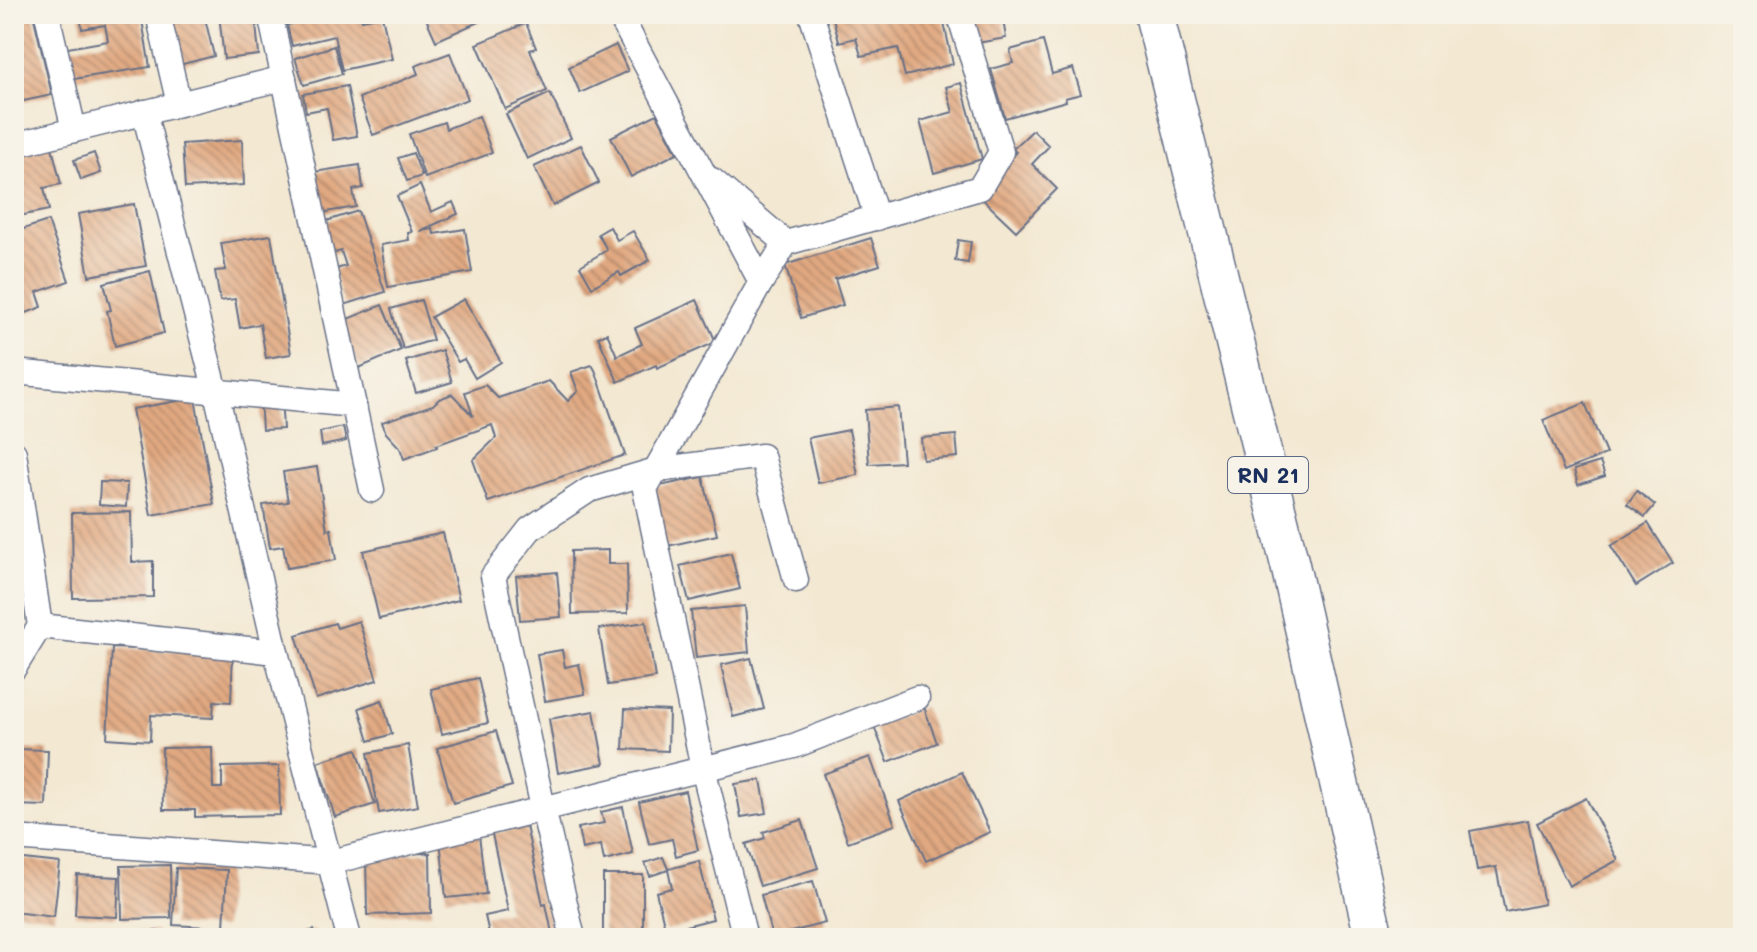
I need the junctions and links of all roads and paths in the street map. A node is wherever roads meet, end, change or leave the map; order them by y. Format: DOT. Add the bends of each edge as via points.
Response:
graph roads {
  1 [pos="47,14"];
  2 [pos="158,14"];
  3 [pos="619,14"];
  4 [pos="811,14"];
  5 [pos="959,14"];
  6 [pos="1154,14"];
  7 [pos="277,16"];
  8 [pos="284,78"];
  9 [pos="179,104"];
  10 [pos="144,112"];
  11 [pos="74,130"];
  12 [pos="14,145"];
  13 [pos="703,172"];
  14 [pos="877,218"];
  15 [pos="786,243"];
  16 [pos="761,282"];
  17 [pos="14,372"];
  18 [pos="216,392"];
  19 [pos="354,405"];
  20 [pos="14,453"];
  21 [pos="656,470"];
  22 [pos="372,490"];
  23 [pos="796,580"];
  24 [pos="40,626"];
  25 [pos="276,652"];
  26 [pos="14,668"];
  27 [pos="917,698"];
  28 [pos="703,768"];
  29 [pos="543,808"];
  30 [pos="14,838"];
  31 [pos="331,862"];
  32 [pos="349,938"];
  33 [pos="573,938"];
  34 [pos="745,938"];
  35 [pos="1374,938"];
  1 -- 11 [label="street"];
  2 -- 9 [label="street"];
  3 -- 13 [label="street"];
  4 -- 14 [label="street"];
  5 -- 14 [label="street" via="1001,152 980,188"];
  6 -- 35 [label="main road, RN 21" via="1290,565"];
  7 -- 8 [label="street"];
  8 -- 9 [label="street"];
  8 -- 19 [label="street"];
  9 -- 10 [label="street"];
  10 -- 11 [label="street"];
  10 -- 18 [label="street"];
  11 -- 12 [label="street"];
  13 -- 15 [label="street"];
  13 -- 16 [label="street"];
  14 -- 15 [label="street"];
  15 -- 16 [label="street"];
  16 -- 21 [label="street"];
  17 -- 18 [label="street"];
  18 -- 19 [label="street"];
  18 -- 25 [label="street"];
  19 -- 22 [label="street"];
  20 -- 24 [label="street"];
  21 -- 23 [label="street" via="762,456"];
  21 -- 28 [label="street" via="645,489"];
  21 -- 29 [label="street" via="589,490 530,529 493,576"];
  24 -- 25 [label="street"];
  24 -- 26 [label="street"];
  25 -- 31 [label="street"];
  27 -- 28 [label="street" via="794,746"];
  28 -- 29 [label="street"];
  28 -- 34 [label="street"];
  29 -- 31 [label="street"];
  29 -- 33 [label="street"];
  30 -- 31 [label="street"];
  31 -- 32 [label="street"];
}
